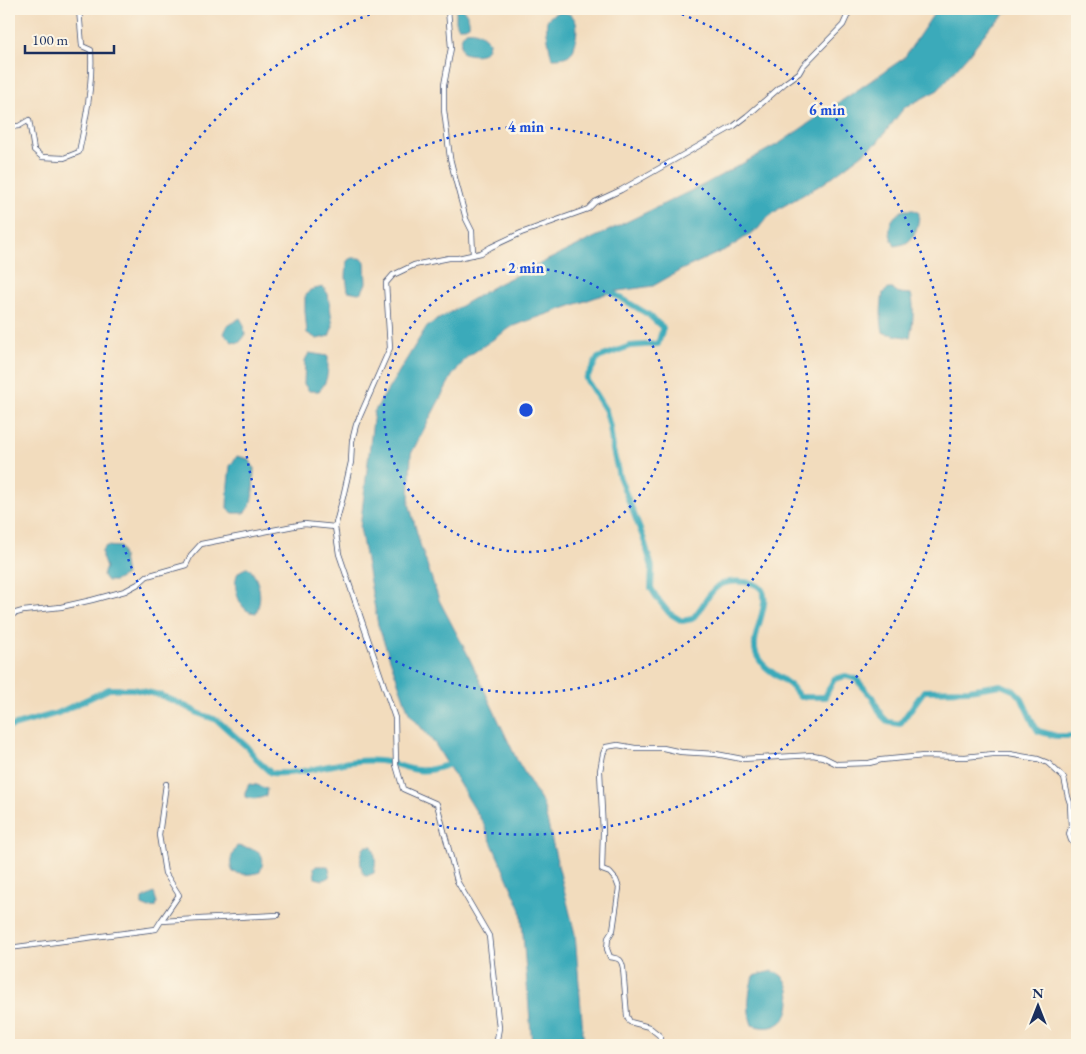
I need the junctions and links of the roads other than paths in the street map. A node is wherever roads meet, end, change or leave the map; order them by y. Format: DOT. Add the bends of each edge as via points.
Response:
graph roads {
  1 [pos="79,9"];
  2 [pos="448,9"];
  3 [pos="852,9"];
  4 [pos="9,127"];
  5 [pos="473,255"];
  6 [pos="335,528"];
  7 [pos="9,615"];
  8 [pos="166,784"];
  9 [pos="1077,848"];
  10 [pos="278,915"];
  11 [pos="161,921"];
  12 [pos="9,948"];
  13 [pos="496,1045"];
  14 [pos="660,1045"];
  1 -- 4 [label="street" via="82,46 91,50 92,66 78,152 64,158 42,157 34,150 29,120"];
  2 -- 5 [label="street" via="451,48 444,85 444,110 450,158 472,231"];
  3 -- 5 [label="street" via="843,25 799,73 734,126 595,202 588,209 521,233"];
  5 -- 6 [label="street" via="414,265 393,275 386,283 390,348 356,425"];
  6 -- 7 [label="street" via="304,524 201,544 186,565 147,576 125,591 61,607"];
  6 -- 13 [label="street" via="339,554 395,718 396,765 403,789 437,804 457,881 489,936 499,1028"];
  8 -- 11 [label="street" via="159,835 165,873 179,895"];
  9 -- 14 [label="street" via="1071,840 1070,803 1064,778 1048,763 1038,759 993,754 837,764 813,755 742,759 663,748 606,747 600,772 604,832 602,870 610,873 619,888 607,948 610,957 622,961 630,1022 648,1027 660,1036"];
  10 -- 11 [label="street"];
  11 -- 12 [label="street" via="156,929"];
}
